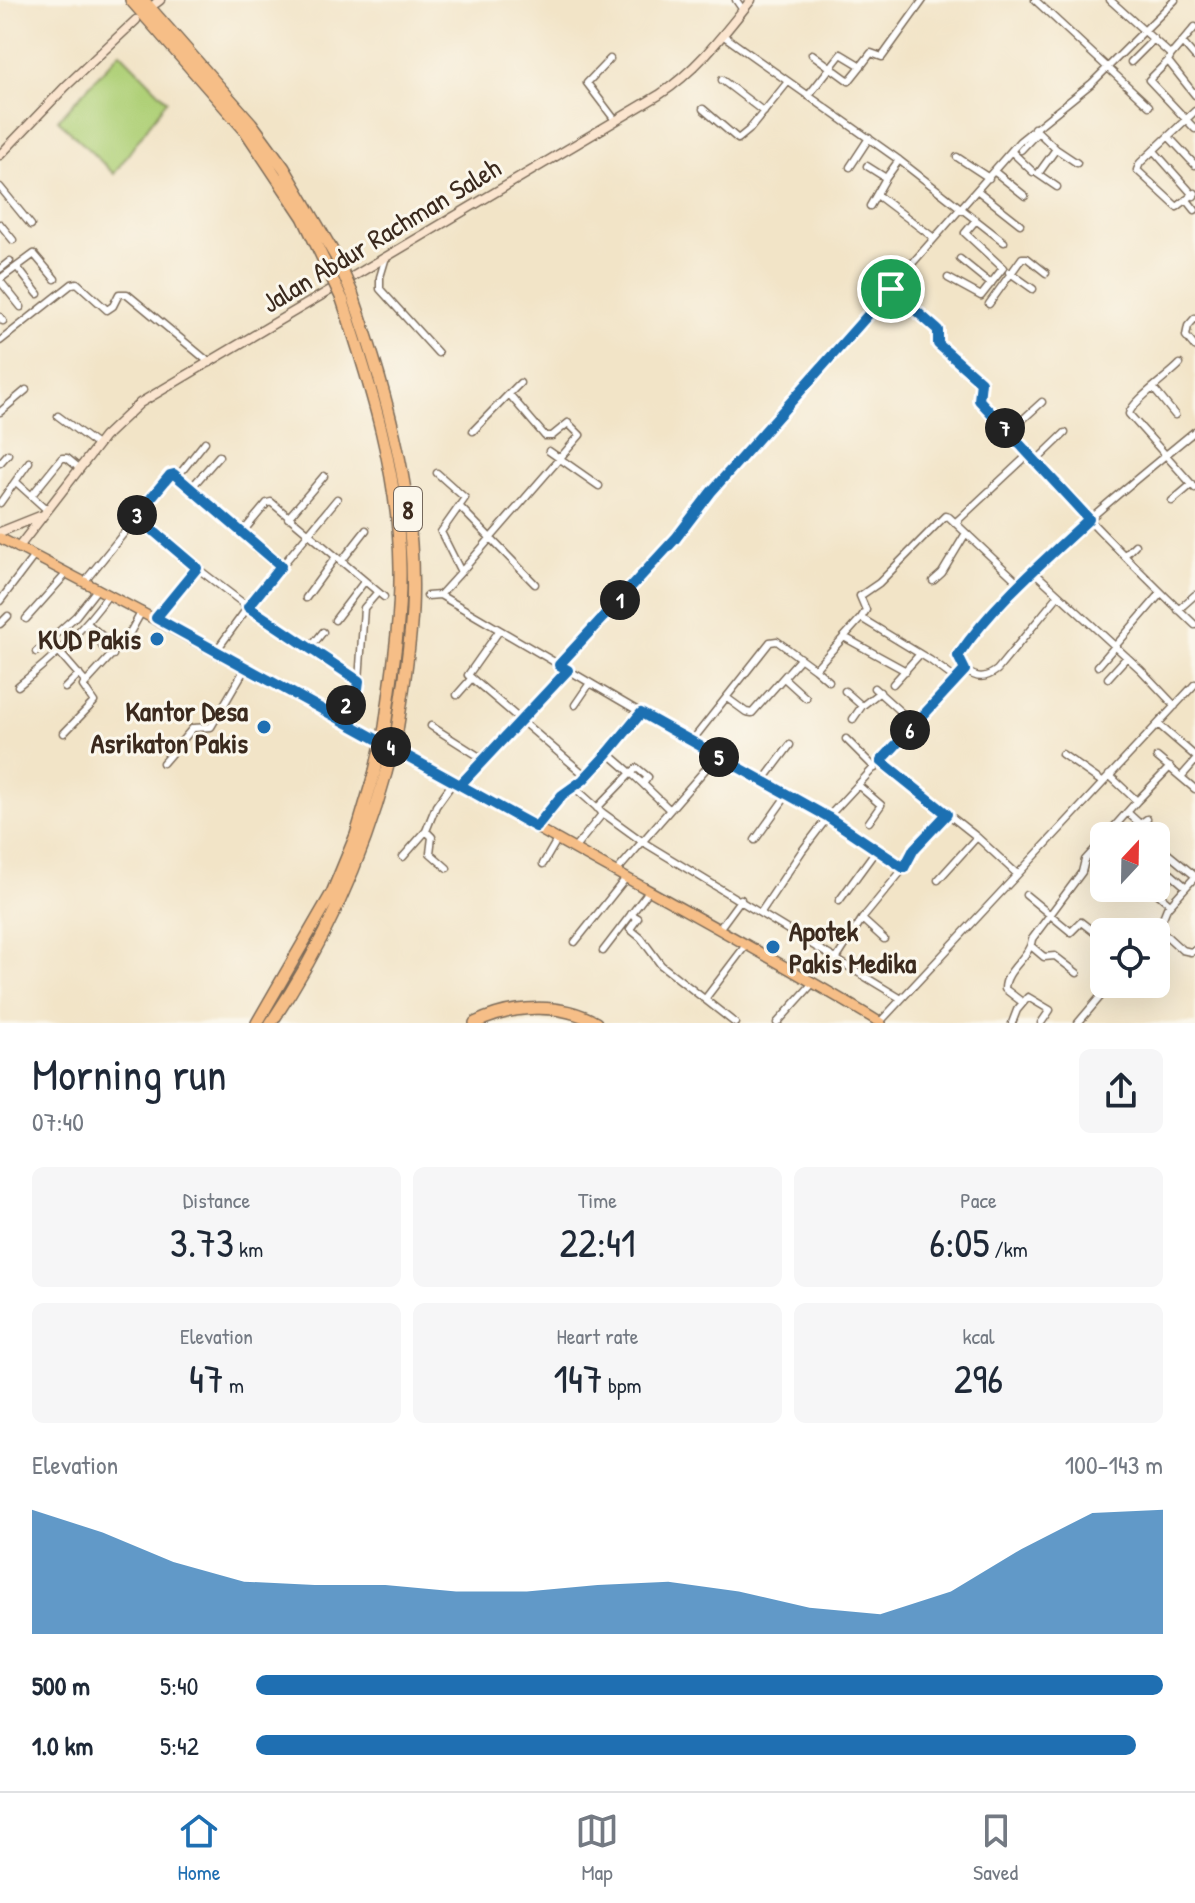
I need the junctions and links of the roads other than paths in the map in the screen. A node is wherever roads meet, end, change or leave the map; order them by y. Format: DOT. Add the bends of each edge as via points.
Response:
graph roads {
  1 [pos="131,0"];
  2 [pos="143,0"];
  3 [pos="736,0"];
  4 [pos="751,0"];
  5 [pos="923,0"];
  6 [pos="1035,0"];
  7 [pos="1110,0"];
  8 [pos="1175,0"];
  9 [pos="743,10"];
  10 [pos="136,20"];
  11 [pos="1195,27"];
  12 [pos="1145,30"];
  13 [pos="724,36"];
  14 [pos="1154,39"];
  15 [pos="1182,42"];
  16 [pos="812,54"];
  17 [pos="1195,57"];
  18 [pos="1169,58"];
  19 [pos="610,59"];
  20 [pos="1131,62"];
  21 [pos="861,66"];
  22 [pos="1109,66"];
  23 [pos="830,67"];
  24 [pos="722,80"];
  25 [pos="787,83"];
  26 [pos="1195,95"];
  27 [pos="808,96"];
  28 [pos="1149,106"];
  29 [pos="703,109"];
  30 [pos="1195,111"];
  31 [pos="764,112"];
  32 [pos="615,120"];
  33 [pos="1187,120"];
  34 [pos="1195,129"];
  35 [pos="1035,131"];
  36 [pos="1169,137"];
  37 [pos="869,138"];
  38 [pos="1056,149"];
  39 [pos="1021,150"];
  40 [pos="1154,151"];
  41 [pos="1012,152"];
  42 [pos="0,155"];
  43 [pos="957,157"];
  44 [pos="899,160"];
  45 [pos="1077,163"];
  46 [pos="1195,165"];
  47 [pos="867,166"];
  48 [pos="850,167"];
  49 [pos="995,172"];
  50 [pos="1033,172"];
  51 [pos="886,178"];
  52 [pos="989,178"];
  53 [pos="0,187"];
  54 [pos="1057,187"];
  55 [pos="978,191"];
  56 [pos="877,195"];
  57 [pos="1025,196"];
  58 [pos="1192,196"];
  59 [pos="870,206"];
  60 [pos="963,209"];
  61 [pos="1195,210"];
  62 [pos="976,220"];
  63 [pos="0,224"];
  64 [pos="1020,224"];
  65 [pos="31,225"];
  66 [pos="934,238"];
  67 [pos="13,240"];
  68 [pos="1004,242"];
  69 [pos="386,257"];
  70 [pos="330,259"];
  71 [pos="960,259"];
  72 [pos="10,261"];
  73 [pos="17,267"];
  74 [pos="1003,268"];
  75 [pos="0,269"];
  76 [pos="872,269"];
  77 [pos="1010,273"];
  78 [pos="1046,273"];
  79 [pos="948,278"];
  80 [pos="55,279"];
  81 [pos="0,280"];
  82 [pos="991,284"];
  83 [pos="891,289"];
  84 [pos="1033,289"];
  85 [pos="38,294"];
  86 [pos="989,304"];
  87 [pos="21,307"];
  88 [pos="1195,318"];
  89 [pos="0,341"];
  90 [pos="1195,347"];
  91 [pos="438,353"];
  92 [pos="210,363"];
  93 [pos="1180,364"];
  94 [pos="520,383"];
  95 [pos="1154,389"];
  96 [pos="26,390"];
  97 [pos="509,394"];
  98 [pos="1042,402"];
  99 [pos="0,412"];
  100 [pos="1175,415"];
  101 [pos="58,416"];
  102 [pos="473,431"];
  103 [pos="1195,431"];
  104 [pos="1009,432"];
  105 [pos="1065,433"];
  106 [pos="205,442"];
  107 [pos="97,445"];
  108 [pos="549,451"];
  109 [pos="8,454"];
  110 [pos="1029,454"];
  111 [pos="1165,455"];
  112 [pos="219,456"];
  113 [pos="559,460"];
  114 [pos="1036,461"];
  115 [pos="29,462"];
  116 [pos="0,463"];
  117 [pos="79,468"];
  118 [pos="437,473"];
  119 [pos="178,476"];
  120 [pos="324,476"];
  121 [pos="16,482"];
  122 [pos="599,486"];
  123 [pos="1193,486"];
  124 [pos="191,488"];
  125 [pos="32,495"];
  126 [pos="337,499"];
  127 [pos="1172,501"];
  128 [pos="1,506"];
  129 [pos="460,507"];
  130 [pos="44,512"];
  131 [pos="136,516"];
  132 [pos="288,518"];
  133 [pos="1089,519"];
  134 [pos="955,523"];
  135 [pos="366,530"];
  136 [pos="0,532"];
  137 [pos="966,533"];
  138 [pos="241,534"];
  139 [pos="308,535"];
  140 [pos="0,538"];
  141 [pos="490,538"];
  142 [pos="1135,545"];
  143 [pos="18,548"];
  144 [pos="1125,555"];
  145 [pos="34,556"];
  146 [pos="338,560"];
  147 [pos="281,566"];
  148 [pos="197,568"];
  149 [pos="1033,571"];
  150 [pos="461,572"];
  151 [pos="67,573"];
  152 [pos="85,581"];
  153 [pos="933,581"];
  154 [pos="364,582"];
  155 [pos="535,584"];
  156 [pos="1020,584"];
  157 [pos="98,588"];
  158 [pos="1161,593"];
  159 [pos="109,594"];
  160 [pos="440,595"];
  161 [pos="1195,595"];
  162 [pos="427,596"];
  163 [pos="1058,596"];
  164 [pos="306,598"];
  165 [pos="0,601"];
  166 [pos="248,607"];
  167 [pos="1178,610"];
  168 [pos="142,611"];
  169 [pos="8,616"];
  170 [pos="156,618"];
  171 [pos="861,618"];
  172 [pos="26,619"];
  173 [pos="335,620"];
  174 [pos="0,624"];
  175 [pos="88,624"];
  176 [pos="1195,625"];
  177 [pos="499,631"];
  178 [pos="323,632"];
  179 [pos="844,637"];
  180 [pos="1115,646"];
  181 [pos="311,647"];
  182 [pos="216,651"];
  183 [pos="36,652"];
  184 [pos="60,653"];
  185 [pos="920,654"];
  186 [pos="113,655"];
  187 [pos="1127,657"];
  188 [pos="800,659"];
  189 [pos="559,665"];
  190 [pos="1098,666"];
  191 [pos="246,667"];
  192 [pos="815,669"];
  193 [pos="568,670"];
  194 [pos="965,670"];
  195 [pos="906,671"];
  196 [pos="79,674"];
  197 [pos="784,678"];
  198 [pos="1108,678"];
  199 [pos="471,679"];
  200 [pos="957,680"];
  201 [pos="359,681"];
  202 [pos="829,681"];
  203 [pos="86,683"];
  204 [pos="590,683"];
  205 [pos="893,684"];
  206 [pos="1195,684"];
  207 [pos="20,685"];
  208 [pos="65,688"];
  209 [pos="845,691"];
  210 [pos="457,695"];
  211 [pos="727,698"];
  212 [pos="806,698"];
  213 [pos="575,705"];
  214 [pos="862,706"];
  215 [pos="1175,706"];
  216 [pos="641,713"];
  217 [pos="337,717"];
  218 [pos="853,719"];
  219 [pos="521,720"];
  220 [pos="1158,724"];
  221 [pos="915,725"];
  222 [pos="431,726"];
  223 [pos="66,732"];
  224 [pos="846,739"];
  225 [pos="691,742"];
  226 [pos="790,745"];
  227 [pos="608,753"];
  228 [pos="1062,754"];
  229 [pos="717,756"];
  230 [pos="1157,757"];
  231 [pos="483,759"];
  232 [pos="1195,759"];
  233 [pos="881,761"];
  234 [pos="163,763"];
  235 [pos="1170,767"];
  236 [pos="875,768"];
  237 [pos="381,772"];
  238 [pos="631,773"];
  239 [pos="1109,775"];
  240 [pos="586,776"];
  241 [pos="1181,777"];
  242 [pos="763,781"];
  243 [pos="1102,782"];
  244 [pos="457,783"];
  245 [pos="859,786"];
  246 [pos="574,787"];
  247 [pos="1195,789"];
  248 [pos="787,795"];
  249 [pos="1137,801"];
  250 [pos="670,810"];
  251 [pos="600,811"];
  252 [pos="1127,812"];
  253 [pos="947,814"];
  254 [pos="828,817"];
  255 [pos="1147,819"];
  256 [pos="869,822"];
  257 [pos="1118,822"];
  258 [pos="536,827"];
  259 [pos="426,831"];
  260 [pos="977,837"];
  261 [pos="557,840"];
  262 [pos="755,840"];
  263 [pos="643,842"];
  264 [pos="574,849"];
  265 [pos="877,849"];
  266 [pos="1090,854"];
  267 [pos="1170,855"];
  268 [pos="403,857"];
  269 [pos="1180,863"];
  270 [pos="543,864"];
  271 [pos="447,868"];
  272 [pos="904,868"];
  273 [pos="616,872"];
  274 [pos="1016,873"];
  275 [pos="1171,874"];
  276 [pos="1195,877"];
  277 [pos="626,878"];
  278 [pos="938,880"];
  279 [pos="1186,887"];
  280 [pos="649,891"];
  281 [pos="1026,895"];
  282 [pos="741,899"];
  283 [pos="839,901"];
  284 [pos="1168,902"];
  285 [pos="1170,904"];
  286 [pos="761,912"];
  287 [pos="631,914"];
  288 [pos="1051,914"];
  289 [pos="1163,918"];
  290 [pos="862,919"];
  291 [pos="719,929"];
  292 [pos="1090,929"];
  293 [pos="884,939"];
  294 [pos="1170,941"];
  295 [pos="575,942"];
  296 [pos="746,945"];
  297 [pos="1031,946"];
  298 [pos="1195,950"];
  299 [pos="603,951"];
  300 [pos="837,958"];
  301 [pos="1077,973"];
  302 [pos="813,983"];
  303 [pos="900,998"];
  304 [pos="1099,998"];
  305 [pos="705,999"];
  306 [pos="1022,1002"];
  307 [pos="856,1007"];
  308 [pos="272,1022"];
  309 [pos="873,1022"];
  310 [pos="257,1023"];
  311 [pos="475,1023"];
  312 [pos="496,1023"];
  313 [pos="576,1023"];
  314 [pos="596,1023"];
  315 [pos="735,1023"];
  316 [pos="777,1023"];
  317 [pos="1012,1023"];
  318 [pos="1041,1023"];
  319 [pos="1078,1023"];
  1 -- 70 [label="highway, 8" via="245,130"];
  2 -- 70 [label="highway, 8" via="284,168"];
  3 -- 9 [label="street"];
  4 -- 9 [label="street, Jalan Abdur Rachman Saleh"];
  5 -- 21 [label="street" via="882,57 870,54"];
  6 -- 22 [label="street"];
  7 -- 12 [label="street"];
  8 -- 12 [label="street"];
  9 -- 13 [label="street, Jalan Abdur Rachman Saleh"];
  10 -- 42 [label="street"];
  11 -- 15 [label="street"];
  12 -- 14 [label="street"];
  12 -- 22 [label="street"];
  13 -- 25 [label="street"];
  13 -- 32 [label="street, Jalan Abdur Rachman Saleh" via="672,86"];
  14 -- 18 [label="street"];
  14 -- 20 [label="street"];
  15 -- 17 [label="street"];
  15 -- 18 [label="street"];
  16 -- 23 [label="street"];
  18 -- 26 [label="street"];
  18 -- 33 [label="street" via="1149,80"];
  19 -- 32 [label="street" via="587,83"];
  21 -- 23 [label="street" via="841,54"];
  21 -- 23 [label="street" via="850,81"];
  22 -- 28 [label="street"];
  22 -- 35 [label="street"];
  23 -- 27 [label="street"];
  24 -- 31 [label="street"];
  25 -- 27 [label="street"];
  25 -- 31 [label="street"];
  27 -- 37 [label="street"];
  29 -- 31 [label="street" via="738,139"];
  30 -- 33 [label="street"];
  32 -- 69 [label="street, Jalan Abdur Rachman Saleh"];
  33 -- 34 [label="street"];
  33 -- 36 [label="street"];
  35 -- 38 [label="street"];
  35 -- 39 [label="street"];
  35 -- 41 [label="street"];
  36 -- 40 [label="street"];
  36 -- 46 [label="street"];
  37 -- 44 [label="street"];
  37 -- 48 [label="street"];
  38 -- 45 [label="street"];
  38 -- 54 [label="street" via="1038,174"];
  40 -- 58 [label="street"];
  40 -- 58 [label="street" via="1137,167 1140,175 1172,205"];
  41 -- 49 [label="street"];
  41 -- 50 [label="street"];
  43 -- 52 [label="street"];
  44 -- 51 [label="street"];
  44 -- 60 [label="street"];
  47 -- 51 [label="street"];
  49 -- 52 [label="street"];
  49 -- 57 [label="street"];
  51 -- 56 [label="street"];
  52 -- 55 [label="street"];
  53 -- 65 [label="street"];
  55 -- 60 [label="street"];
  55 -- 64 [label="street"];
  56 -- 59 [label="street"];
  56 -- 66 [label="street"];
  58 -- 61 [label="street"];
  60 -- 62 [label="street"];
  60 -- 66 [label="street"];
  62 -- 68 [label="street"];
  62 -- 74 [label="street" via="965,233"];
  63 -- 67 [label="street"];
  66 -- 83 [label="street"];
  69 -- 91 [label="street" via="380,289"];
  69 -- 92 [label="street, Jalan Abdur Rachman Saleh"];
  70 -- 237 [label="highway, 8, bridge" via="347,296 384,438 399,542 391,729"];
  71 -- 82 [label="street"];
  72 -- 75 [label="street"];
  73 -- 80 [label="street" via="34,254"];
  73 -- 81 [label="street"];
  73 -- 85 [label="street"];
  74 -- 77 [label="street"];
  74 -- 82 [label="street"];
  76 -- 83 [label="street"];
  77 -- 78 [label="street" via="1024,257"];
  77 -- 84 [label="street"];
  77 -- 86 [label="street"];
  79 -- 82 [label="street" via="977,296"];
  81 -- 87 [label="street"];
  83 -- 104 [label="street" via="938,330 938,344 981,382 979,400"];
  83 -- 189 [label="street"];
  88 -- 90 [label="street" via="1186,336"];
  89 -- 92 [label="street" via="77,283 107,310 119,294 127,294"];
  92 -- 107 [label="street, Jalan Abdur Rachman Saleh" via="140,403"];
  93 -- 95 [label="street"];
  94 -- 97 [label="street"];
  95 -- 100 [label="street"];
  95 -- 111 [label="street" via="1129,414"];
  96 -- 99 [label="street"];
  97 -- 102 [label="street"];
  97 -- 113 [label="street" via="545,436 568,423 579,432"];
  98 -- 104 [label="street"];
  101 -- 107 [label="street"];
  103 -- 111 [label="street"];
  104 -- 110 [label="street"];
  105 -- 114 [label="street"];
  106 -- 119 [label="street"];
  107 -- 117 [label="street, Jalan Abdur Rachman Saleh"];
  108 -- 113 [label="street"];
  109 -- 116 [label="street"];
  110 -- 114 [label="street"];
  110 -- 134 [label="street"];
  111 -- 123 [label="street"];
  111 -- 133 [label="street"];
  112 -- 124 [label="street"];
  113 -- 122 [label="street"];
  113 -- 141 [label="street"];
  114 -- 133 [label="street"];
  115 -- 121 [label="street"];
  117 -- 125 [label="street" via="63,457"];
  117 -- 130 [label="street, Jalan Abdur Rachman Saleh"];
  118 -- 129 [label="street" via="463,494"];
  119 -- 124 [label="street"];
  119 -- 131 [label="street" via="170,475"];
  120 -- 132 [label="street"];
  121 -- 125 [label="street"];
  121 -- 128 [label="street"];
  123 -- 127 [label="street"];
  124 -- 138 [label="street"];
  125 -- 130 [label="street"];
  126 -- 139 [label="street"];
  129 -- 141 [label="street"];
  129 -- 150 [label="street" via="441,532"];
  130 -- 136 [label="street, Jalan Abdur Rachman Saleh"];
  130 -- 143 [label="street, Jalan Abdur Rachman Saleh"];
  131 -- 148 [label="street"];
  131 -- 152 [label="street"];
  132 -- 138 [label="street" via="269,502"];
  132 -- 139 [label="street"];
  133 -- 144 [label="street"];
  133 -- 149 [label="street"];
  134 -- 137 [label="street"];
  134 -- 171 [label="street" via="947,516 940,519 860,596 866,610"];
  135 -- 146 [label="street"];
  137 -- 153 [label="street"];
  137 -- 156 [label="street"];
  138 -- 147 [label="street"];
  139 -- 146 [label="street"];
  139 -- 147 [label="street"];
  140 -- 143 [label="main road"];
  141 -- 150 [label="street"];
  141 -- 155 [label="street"];
  142 -- 144 [label="street"];
  143 -- 145 [label="main road"];
  144 -- 158 [label="street"];
  145 -- 151 [label="main road"];
  145 -- 165 [label="street"];
  146 -- 154 [label="street"];
  146 -- 164 [label="street"];
  147 -- 166 [label="street"];
  148 -- 166 [label="street"];
  148 -- 170 [label="street"];
  149 -- 156 [label="street"];
  149 -- 163 [label="street"];
  150 -- 160 [label="street"];
  151 -- 152 [label="main road"];
  151 -- 172 [label="street"];
  152 -- 157 [label="main road"];
  154 -- 173 [label="street"];
  154 -- 201 [label="street" via="380,595 364,608"];
  156 -- 194 [label="street" via="958,656"];
  157 -- 159 [label="main road"];
  157 -- 183 [label="street"];
  158 -- 167 [label="street"];
  158 -- 180 [label="street"];
  159 -- 168 [label="main road"];
  159 -- 175 [label="street"];
  160 -- 162 [label="street"];
  160 -- 177 [label="street"];
  161 -- 167 [label="street"];
  163 -- 180 [label="street"];
  163 -- 194 [label="street" via="997,670 979,678"];
  166 -- 181 [label="street"];
  166 -- 182 [label="street"];
  167 -- 176 [label="street"];
  168 -- 170 [label="main road"];
  168 -- 186 [label="street"];
  169 -- 174 [label="street"];
  170 -- 182 [label="main road"];
  171 -- 179 [label="street"];
  171 -- 185 [label="street"];
  175 -- 184 [label="street"];
  175 -- 186 [label="street"];
  177 -- 189 [label="street"];
  177 -- 199 [label="street" via="469,671"];
  178 -- 181 [label="street"];
  179 -- 192 [label="street"];
  179 -- 195 [label="street"];
  180 -- 187 [label="street"];
  180 -- 190 [label="street"];
  181 -- 201 [label="street"];
  182 -- 191 [label="main road"];
  184 -- 196 [label="street"];
  184 -- 207 [label="street"];
  185 -- 195 [label="street"];
  185 -- 200 [label="street"];
  186 -- 203 [label="street"];
  187 -- 198 [label="street"];
  187 -- 215 [label="street"];
  188 -- 192 [label="street"];
  188 -- 197 [label="street"];
  188 -- 211 [label="street" via="777,641 770,642"];
  189 -- 193 [label="street"];
  191 -- 217 [label="main road"];
  191 -- 234 [label="street" via="214,724 193,728"];
  192 -- 202 [label="street"];
  193 -- 204 [label="street"];
  193 -- 219 [label="street"];
  194 -- 200 [label="street"];
  195 -- 205 [label="street"];
  196 -- 203 [label="street"];
  196 -- 208 [label="street"];
  197 -- 211 [label="street" via="752,713"];
  197 -- 212 [label="street"];
  199 -- 210 [label="street"];
  199 -- 219 [label="street"];
  200 -- 221 [label="street"];
  201 -- 217 [label="street"];
  203 -- 223 [label="street" via="83,688 94,702"];
  204 -- 213 [label="street"];
  204 -- 216 [label="street"];
  206 -- 215 [label="street"];
  209 -- 214 [label="street"];
  211 -- 225 [label="street"];
  214 -- 218 [label="street"];
  214 -- 221 [label="street" via="877,690"];
  215 -- 220 [label="street"];
  216 -- 225 [label="street"];
  216 -- 227 [label="street"];
  217 -- 244 [label="main road"];
  219 -- 231 [label="street"];
  219 -- 240 [label="street"];
  220 -- 232 [label="street"];
  220 -- 239 [label="street"];
  221 -- 233 [label="street"];
  222 -- 231 [label="street"];
  224 -- 236 [label="street"];
  225 -- 229 [label="street"];
  226 -- 242 [label="street"];
  227 -- 238 [label="street"];
  227 -- 240 [label="street"];
  228 -- 243 [label="street"];
  229 -- 242 [label="street"];
  229 -- 250 [label="street"];
  230 -- 235 [label="street"];
  231 -- 244 [label="street"];
  232 -- 241 [label="street"];
  233 -- 236 [label="street"];
  233 -- 253 [label="street"];
  235 -- 241 [label="street"];
  235 -- 249 [label="street"];
  236 -- 245 [label="street"];
  237 -- 308 [label="highway, 8" via="350,877"];
  237 -- 310 [label="highway, 8" via="332,893"];
  238 -- 250 [label="street" via="637,768 648,777 643,784"];
  238 -- 251 [label="street"];
  239 -- 243 [label="street"];
  239 -- 249 [label="street"];
  240 -- 246 [label="street"];
  241 -- 247 [label="street"];
  242 -- 248 [label="street"];
  243 -- 274 [label="street"];
  244 -- 258 [label="main road"];
  244 -- 259 [label="street" via="433,812"];
  245 -- 254 [label="street"];
  245 -- 256 [label="street" via="881,805"];
  246 -- 251 [label="street"];
  246 -- 258 [label="street"];
  248 -- 254 [label="street"];
  248 -- 262 [label="street"];
  249 -- 252 [label="street"];
  250 -- 263 [label="street"];
  251 -- 263 [label="street"];
  251 -- 264 [label="street"];
  252 -- 255 [label="street" via="1140,824"];
  252 -- 257 [label="street"];
  253 -- 260 [label="street"];
  253 -- 272 [label="street" via="914,849"];
  254 -- 265 [label="street"];
  254 -- 286 [label="street"];
  258 -- 261 [label="main road"];
  259 -- 268 [label="street"];
  259 -- 271 [label="street" via="432,837 430,853"];
  260 -- 274 [label="street"];
  260 -- 278 [label="street"];
  261 -- 264 [label="main road"];
  261 -- 270 [label="street"];
  263 -- 273 [label="street"];
  263 -- 282 [label="street"];
  264 -- 273 [label="main road"];
  265 -- 272 [label="street"];
  265 -- 283 [label="street"];
  266 -- 288 [label="street"];
  267 -- 269 [label="street"];
  269 -- 275 [label="street"];
  269 -- 276 [label="street"];
  272 -- 290 [label="street"];
  273 -- 277 [label="main road"];
  274 -- 303 [label="street"];
  275 -- 279 [label="street"];
  276 -- 279 [label="street"];
  277 -- 280 [label="main road"];
  277 -- 295 [label="street"];
  279 -- 285 [label="street"];
  280 -- 287 [label="street"];
  280 -- 291 [label="main road"];
  281 -- 288 [label="street"];
  282 -- 286 [label="street"];
  282 -- 291 [label="street"];
  284 -- 285 [label="street"];
  285 -- 289 [label="street"];
  286 -- 300 [label="street"];
  287 -- 299 [label="street"];
  287 -- 305 [label="street" via="638,919 630,929 650,954"];
  288 -- 292 [label="street" via="1071,932 1081,922"];
  288 -- 297 [label="street"];
  290 -- 293 [label="street"];
  290 -- 300 [label="street"];
  291 -- 296 [label="main road"];
  294 -- 298 [label="street" via="1182,950"];
  296 -- 302 [label="main road"];
  296 -- 305 [label="street"];
  297 -- 301 [label="street"];
  297 -- 306 [label="street" via="1005,984"];
  300 -- 303 [label="street"];
  302 -- 307 [label="main road"];
  302 -- 316 [label="street"];
  303 -- 309 [label="street"];
  304 -- 319 [label="street"];
  305 -- 315 [label="street"];
  306 -- 317 [label="street"];
  306 -- 318 [label="street" via="1030,997 1050,1010"];
  307 -- 309 [label="main road"];
  307 -- 309 [label="main road"];
  311 -- 314 [label="highway" via="516,1010 552,1009"];
  312 -- 313 [label="highway" via="552,1016"];
}
